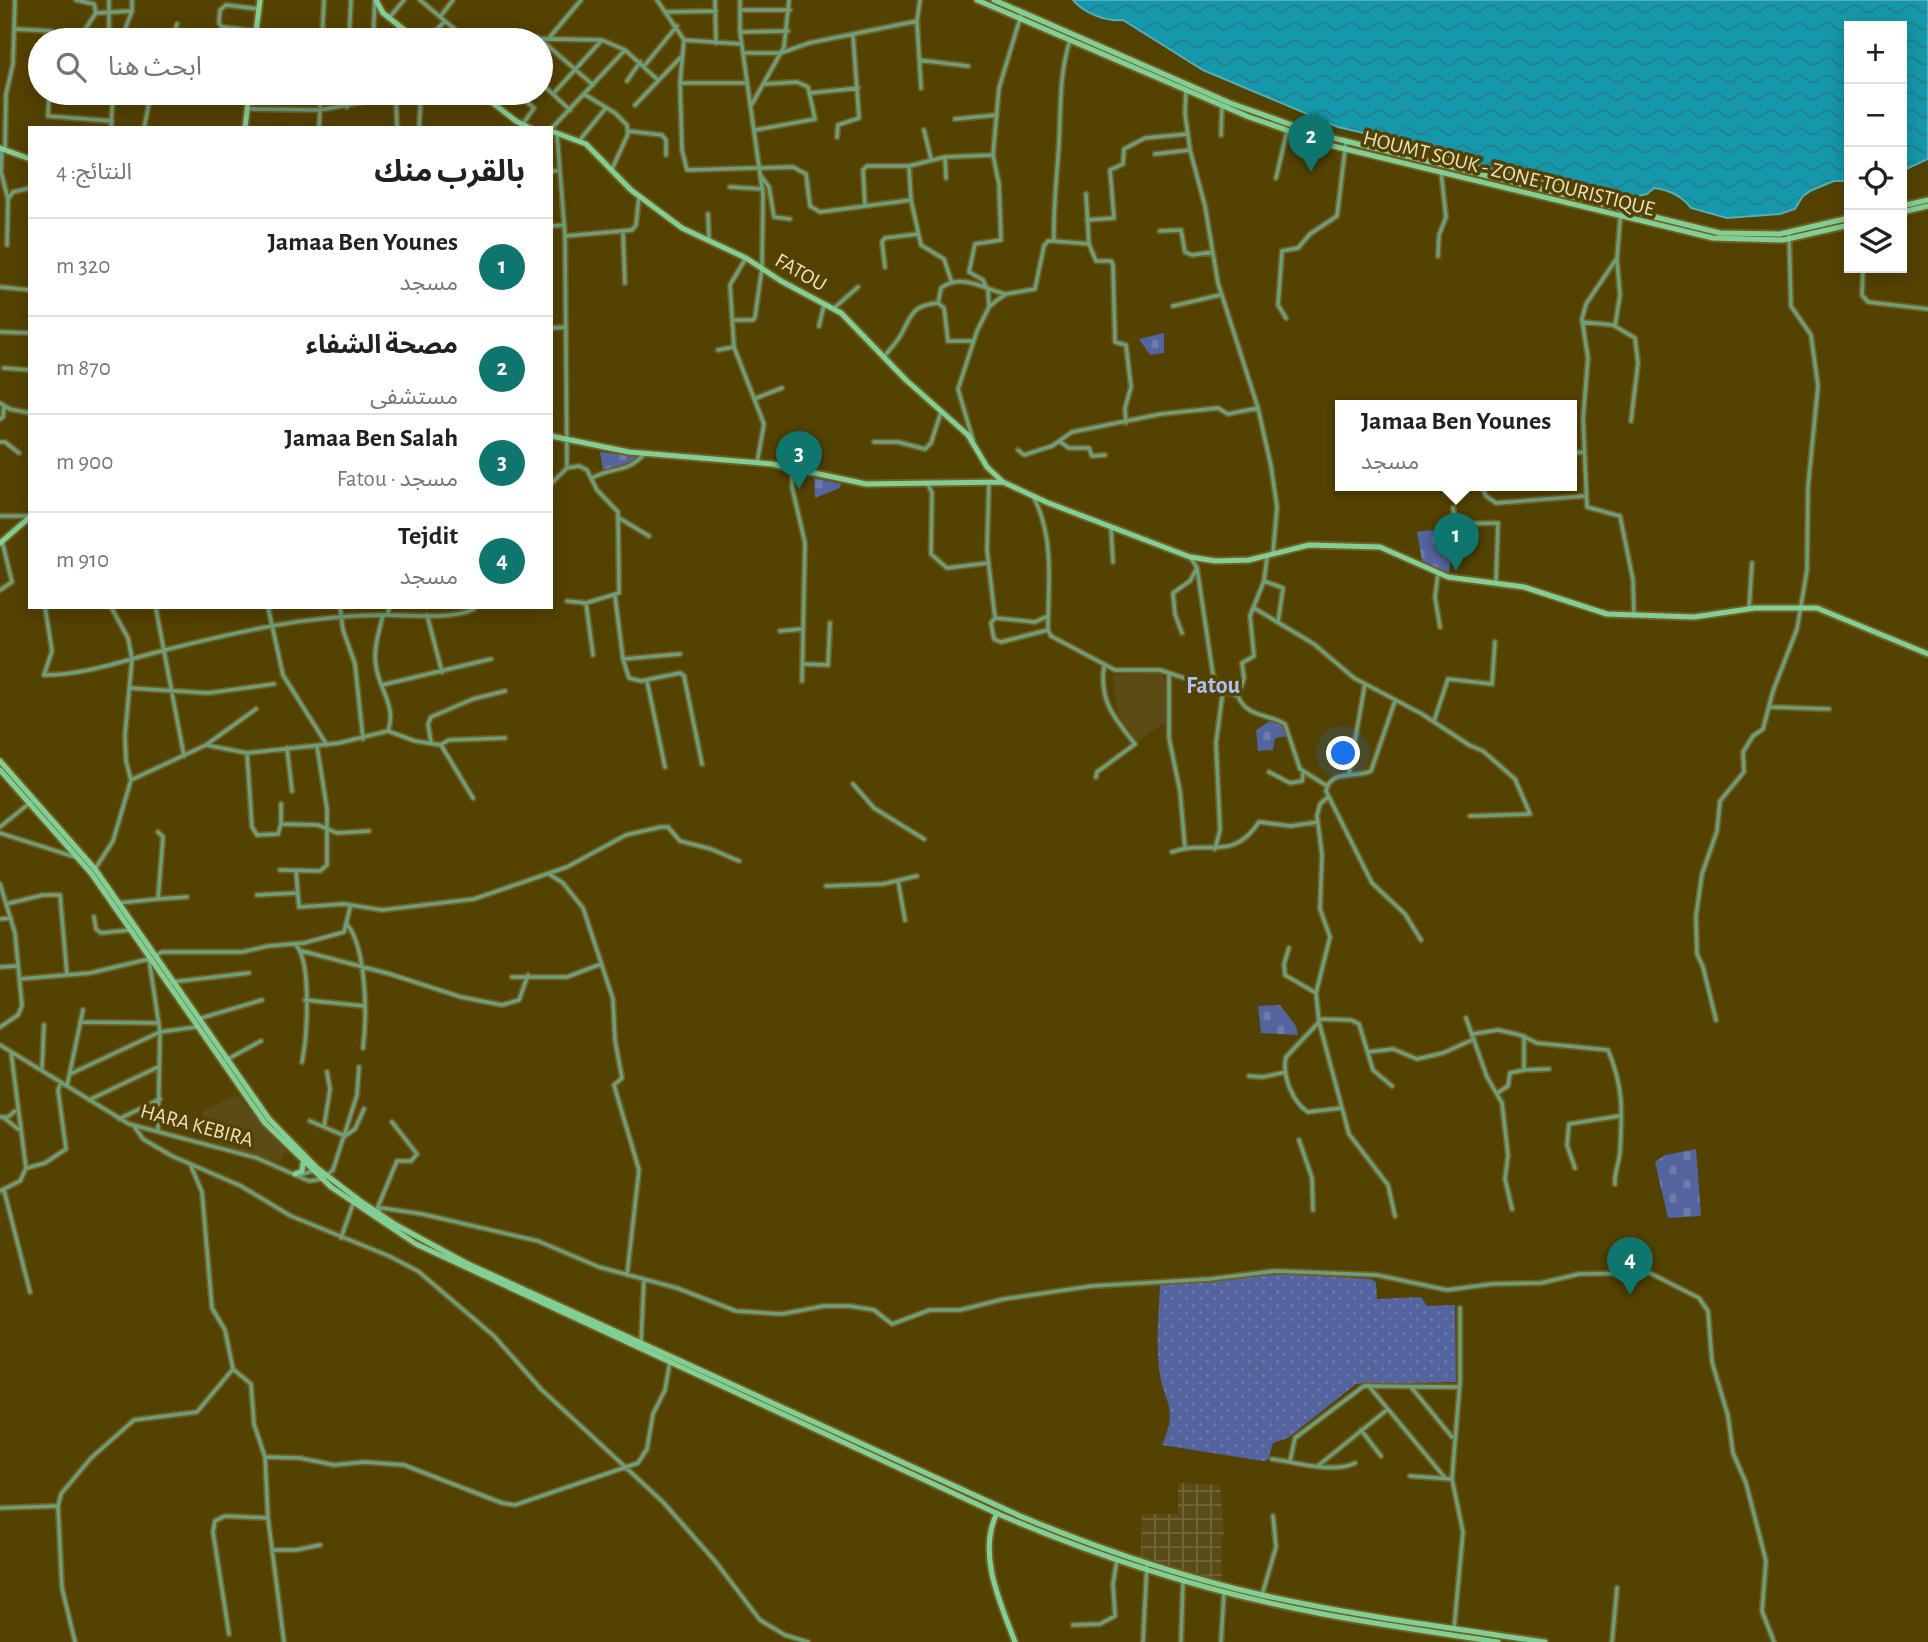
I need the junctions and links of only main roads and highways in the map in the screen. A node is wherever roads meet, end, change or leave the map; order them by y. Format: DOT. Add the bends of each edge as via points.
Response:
graph roads {
  1 [pos="261,0"];
  2 [pos="375,0"];
  3 [pos="977,0"];
  4 [pos="994,0"];
  5 [pos="256,28"];
  6 [pos="402,28"];
  7 [pos="1187,87"];
  8 [pos="248,105"];
  9 [pos="496,105"];
  10 [pos="245,126"];
  11 [pos="526,126"];
  12 [pos="553,131"];
  13 [pos="1345,146"];
  14 [pos="2,149"];
  15 [pos="28,158"];
  16 [pos="1928,200"];
  17 [pos="1907,205"];
  18 [pos="1928,206"];
  19 [pos="1907,211"];
  20 [pos="1844,219"];
  21 [pos="1844,226"];
  22 [pos="1790,235"];
  23 [pos="553,437"];
  24 [pos="988,467"];
  25 [pos="987,480"];
  26 [pos="1003,482"];
  27 [pos="27,523"];
  28 [pos="1,542"];
  29 [pos="1928,654"];
  30 [pos="0,761"];
  31 [pos="0,770"];
  32 [pos="32,801"];
  33 [pos="152,958"];
  34 [pos="267,1121"];
  35 [pos="303,1163"];
  36 [pos="315,1170"];
  37 [pos="295,1174"];
  38 [pos="324,1178"];
  39 [pos="376,1213"];
  40 [pos="640,1344"];
  41 [pos="718,1380"];
  42 [pos="805,1421"];
  43 [pos="987,1509"];
  44 [pos="998,1510"];
  45 [pos="992,1521"];
  46 [pos="1147,1566"];
  47 [pos="1261,1598"];
  48 [pos="1342,1614"];
  49 [pos="1453,1632"];
  50 [pos="1015,1642"];
  51 [pos="1498,1642"];
  52 [pos="1545,1642"];
  1 -- 5 [label="main road"];
  2 -- 6 [label="main road"];
  3 -- 7 [label="main road, HOUMT SOUK - ZONE TOURISTIQUE"];
  4 -- 7 [label="main road"];
  7 -- 13 [label="main road"];
  7 -- 13 [label="main road, HOUMT SOUK - ZONE TOURISTIQUE" via="1287,131"];
  8 -- 10 [label="main road"];
  9 -- 11 [label="main road"];
  12 -- 24 [label="main road, FATOU" via="579,141 682,228 833,308 973,442"];
  13 -- 22 [label="main road, HOUMT SOUK - ZONE TOURISTIQUE" via="1723,240 1756,242"];
  14 -- 15 [label="main road"];
  16 -- 17 [label="main road"];
  18 -- 19 [label="main road"];
  20 -- 22 [label="main road"];
  21 -- 22 [label="main road, HOUMT SOUK - ZONE TOURISTIQUE"];
  23 -- 25 [label="main road, FATOU" via="645,453 792,468 866,484"];
  24 -- 25 [label="main road"];
  24 -- 26 [label="main road, FATOU"];
  25 -- 26 [label="main road, FATOU"];
  26 -- 29 [label="main road, FATOU" via="1190,557 1227,561 1317,544 1381,547 1438,574 1538,591 1598,612 1694,617 1749,609 1829,611"];
  27 -- 28 [label="main road"];
  30 -- 32 [label="main road"];
  31 -- 32 [label="main road"];
  32 -- 33 [label="main road"];
  32 -- 33 [label="main road" via="95,869"];
  33 -- 34 [label="main road"];
  33 -- 34 [label="main road" via="196,1027"];
  34 -- 35 [label="main road"];
  34 -- 36 [label="main road"];
  35 -- 36 [label="main road"];
  35 -- 37 [label="main road" via="302,1171"];
  36 -- 38 [label="main road"];
  38 -- 39 [label="main road"];
  38 -- 39 [label="main road" via="353,1204"];
  39 -- 40 [label="main road" via="487,1275"];
  40 -- 41 [label="main road"];
  40 -- 41 [label="main road"];
  41 -- 42 [label="main road"];
  42 -- 43 [label="main road"];
  42 -- 44 [label="main road"];
  43 -- 44 [label="main road"];
  43 -- 45 [label="main road"];
  44 -- 45 [label="main road"];
  44 -- 46 [label="main road"];
  44 -- 46 [label="main road" via="1117,1560"];
  45 -- 50 [label="main road" via="988,1537 993,1579"];
  46 -- 47 [label="main road"];
  46 -- 47 [label="main road" via="1183,1581"];
  47 -- 48 [label="main road"];
  48 -- 49 [label="main road"];
  48 -- 49 [label="main road" via="1445,1627"];
  49 -- 51 [label="main road"];
  49 -- 52 [label="main road" via="1462,1629"];
}
